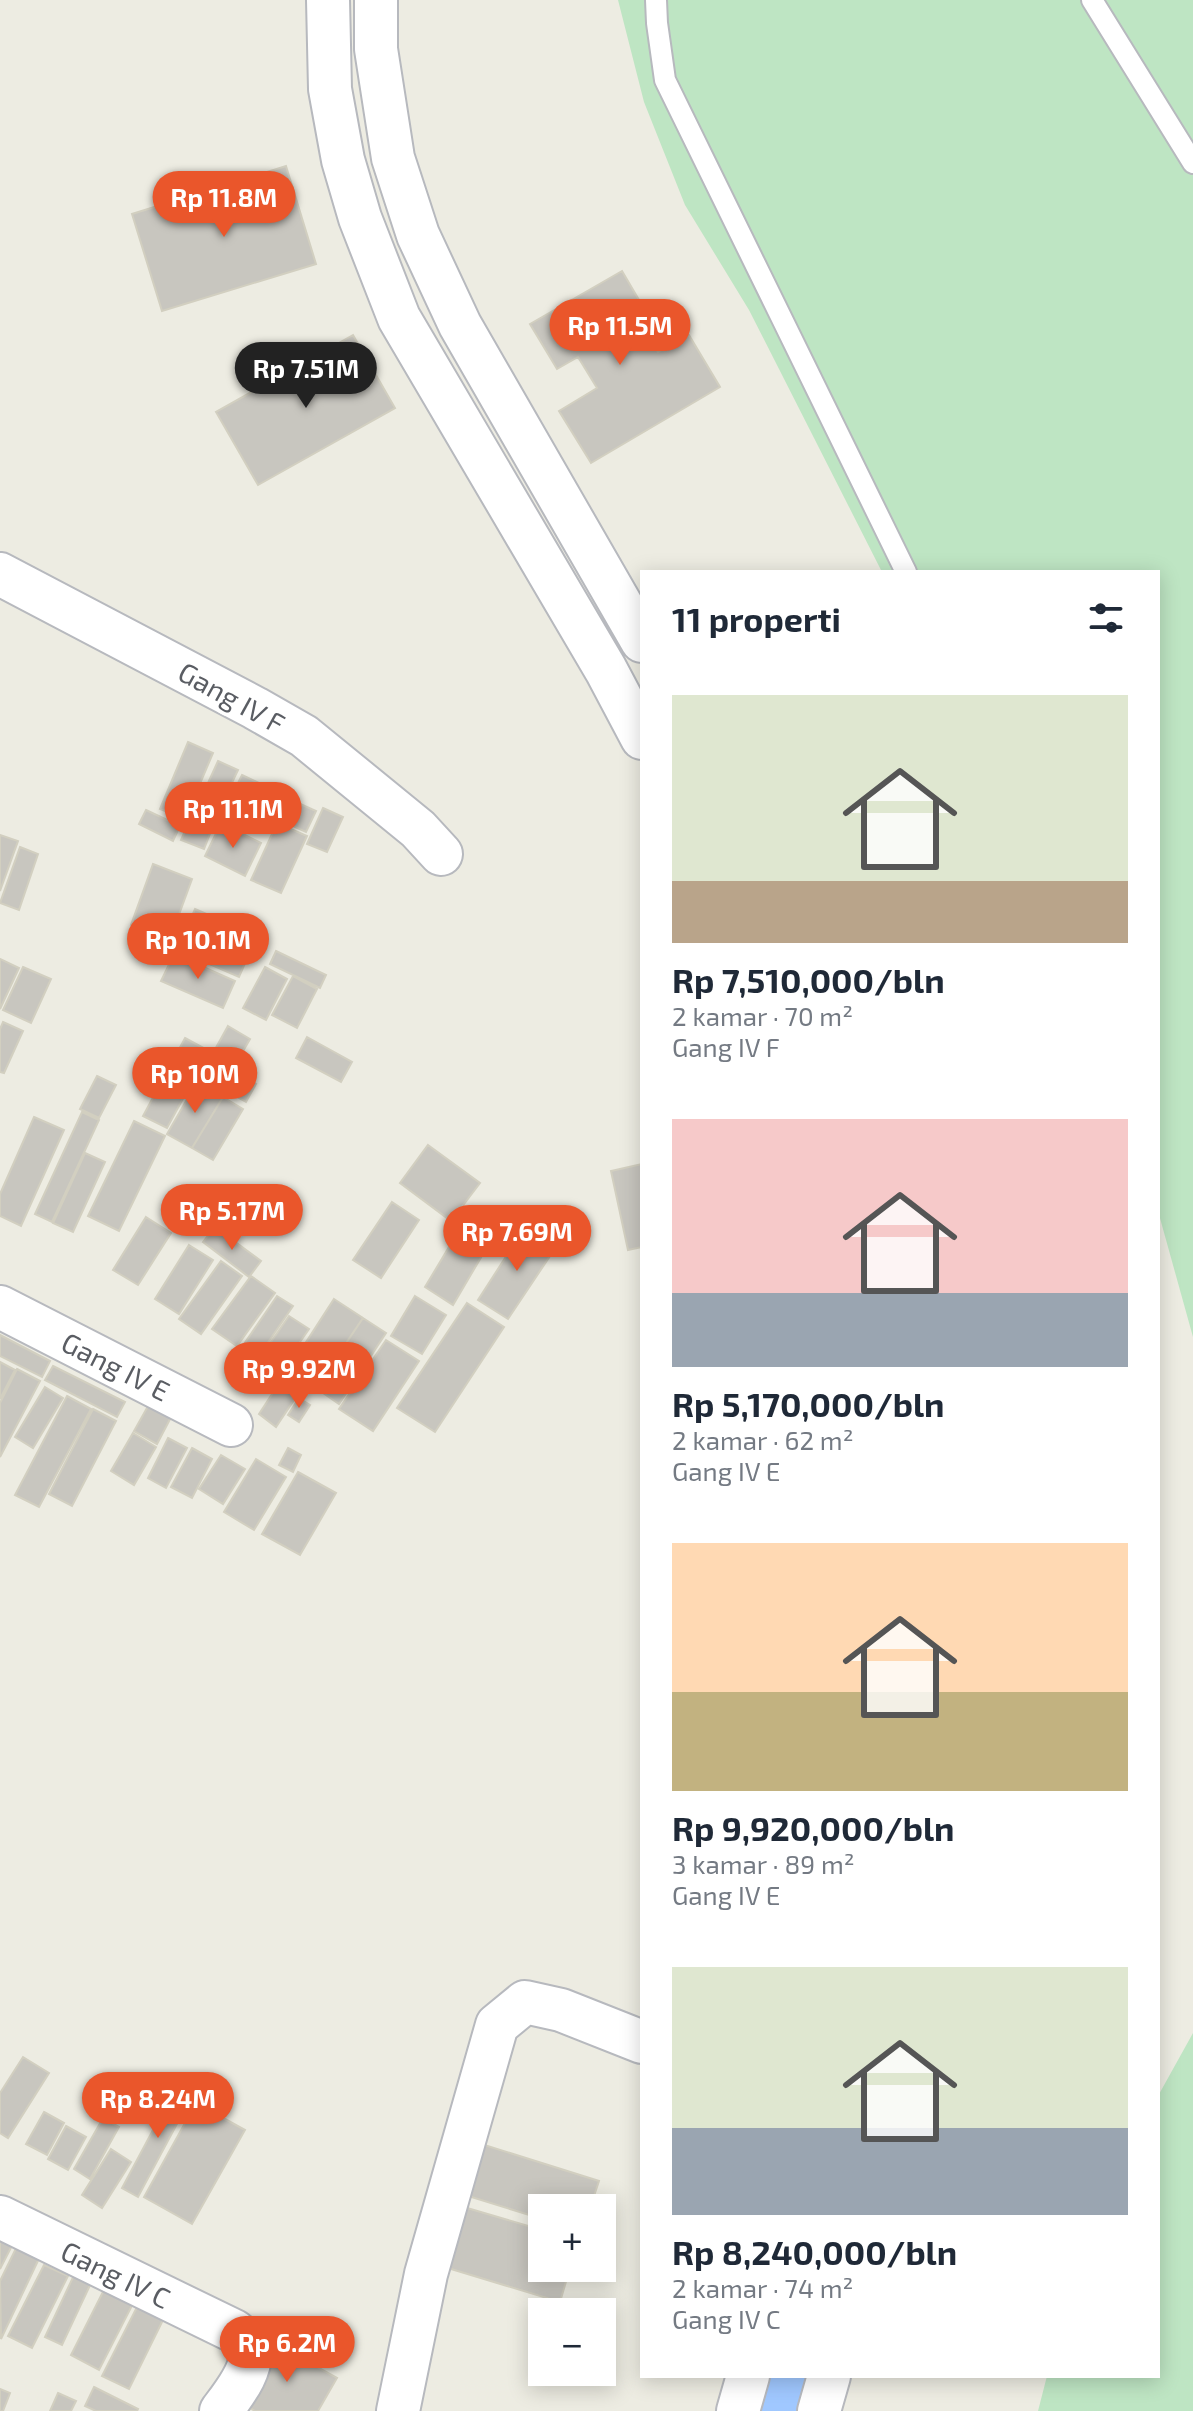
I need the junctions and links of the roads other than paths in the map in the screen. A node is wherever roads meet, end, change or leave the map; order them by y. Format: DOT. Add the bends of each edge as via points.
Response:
graph roads {
  1 [pos="328,0"];
  2 [pos="376,0"];
  3 [pos="656,0"];
  4 [pos="1092,0"];
  5 [pos="1193,163"];
  6 [pos="905,570"];
  7 [pos="0,574"];
  8 [pos="640,638"];
  9 [pos="640,734"];
  10 [pos="441,854"];
  11 [pos="0,1307"];
  12 [pos="231,1425"];
  13 [pos="640,2041"];
  14 [pos="0,2217"];
  15 [pos="747,2378"];
  16 [pos="828,2378"];
  17 [pos="221,2411"];
  18 [pos="398,2411"];
  19 [pos="738,2411"];
  20 [pos="819,2411"];
  1 -- 9 [label="street" via="330,89 343,160 399,318"];
  2 -- 8 [label="street" via="376,49 393,158 418,235 460,325"];
  3 -- 6 [label="lane" via="665,80"];
  4 -- 5 [label="lane"];
  7 -- 10 [label="street, Gang IV F" via="304,736"];
  11 -- 12 [label="street, Gang IV E"];
  13 -- 18 [label="street" via="561,2010 525,2002 497,2025 426,2274"];
  14 -- 17 [label="street, Gang IV C" via="234,2331 248,2343 250,2358 241,2385"];
  15 -- 19 [label="street"];
  16 -- 20 [label="street"];
}
